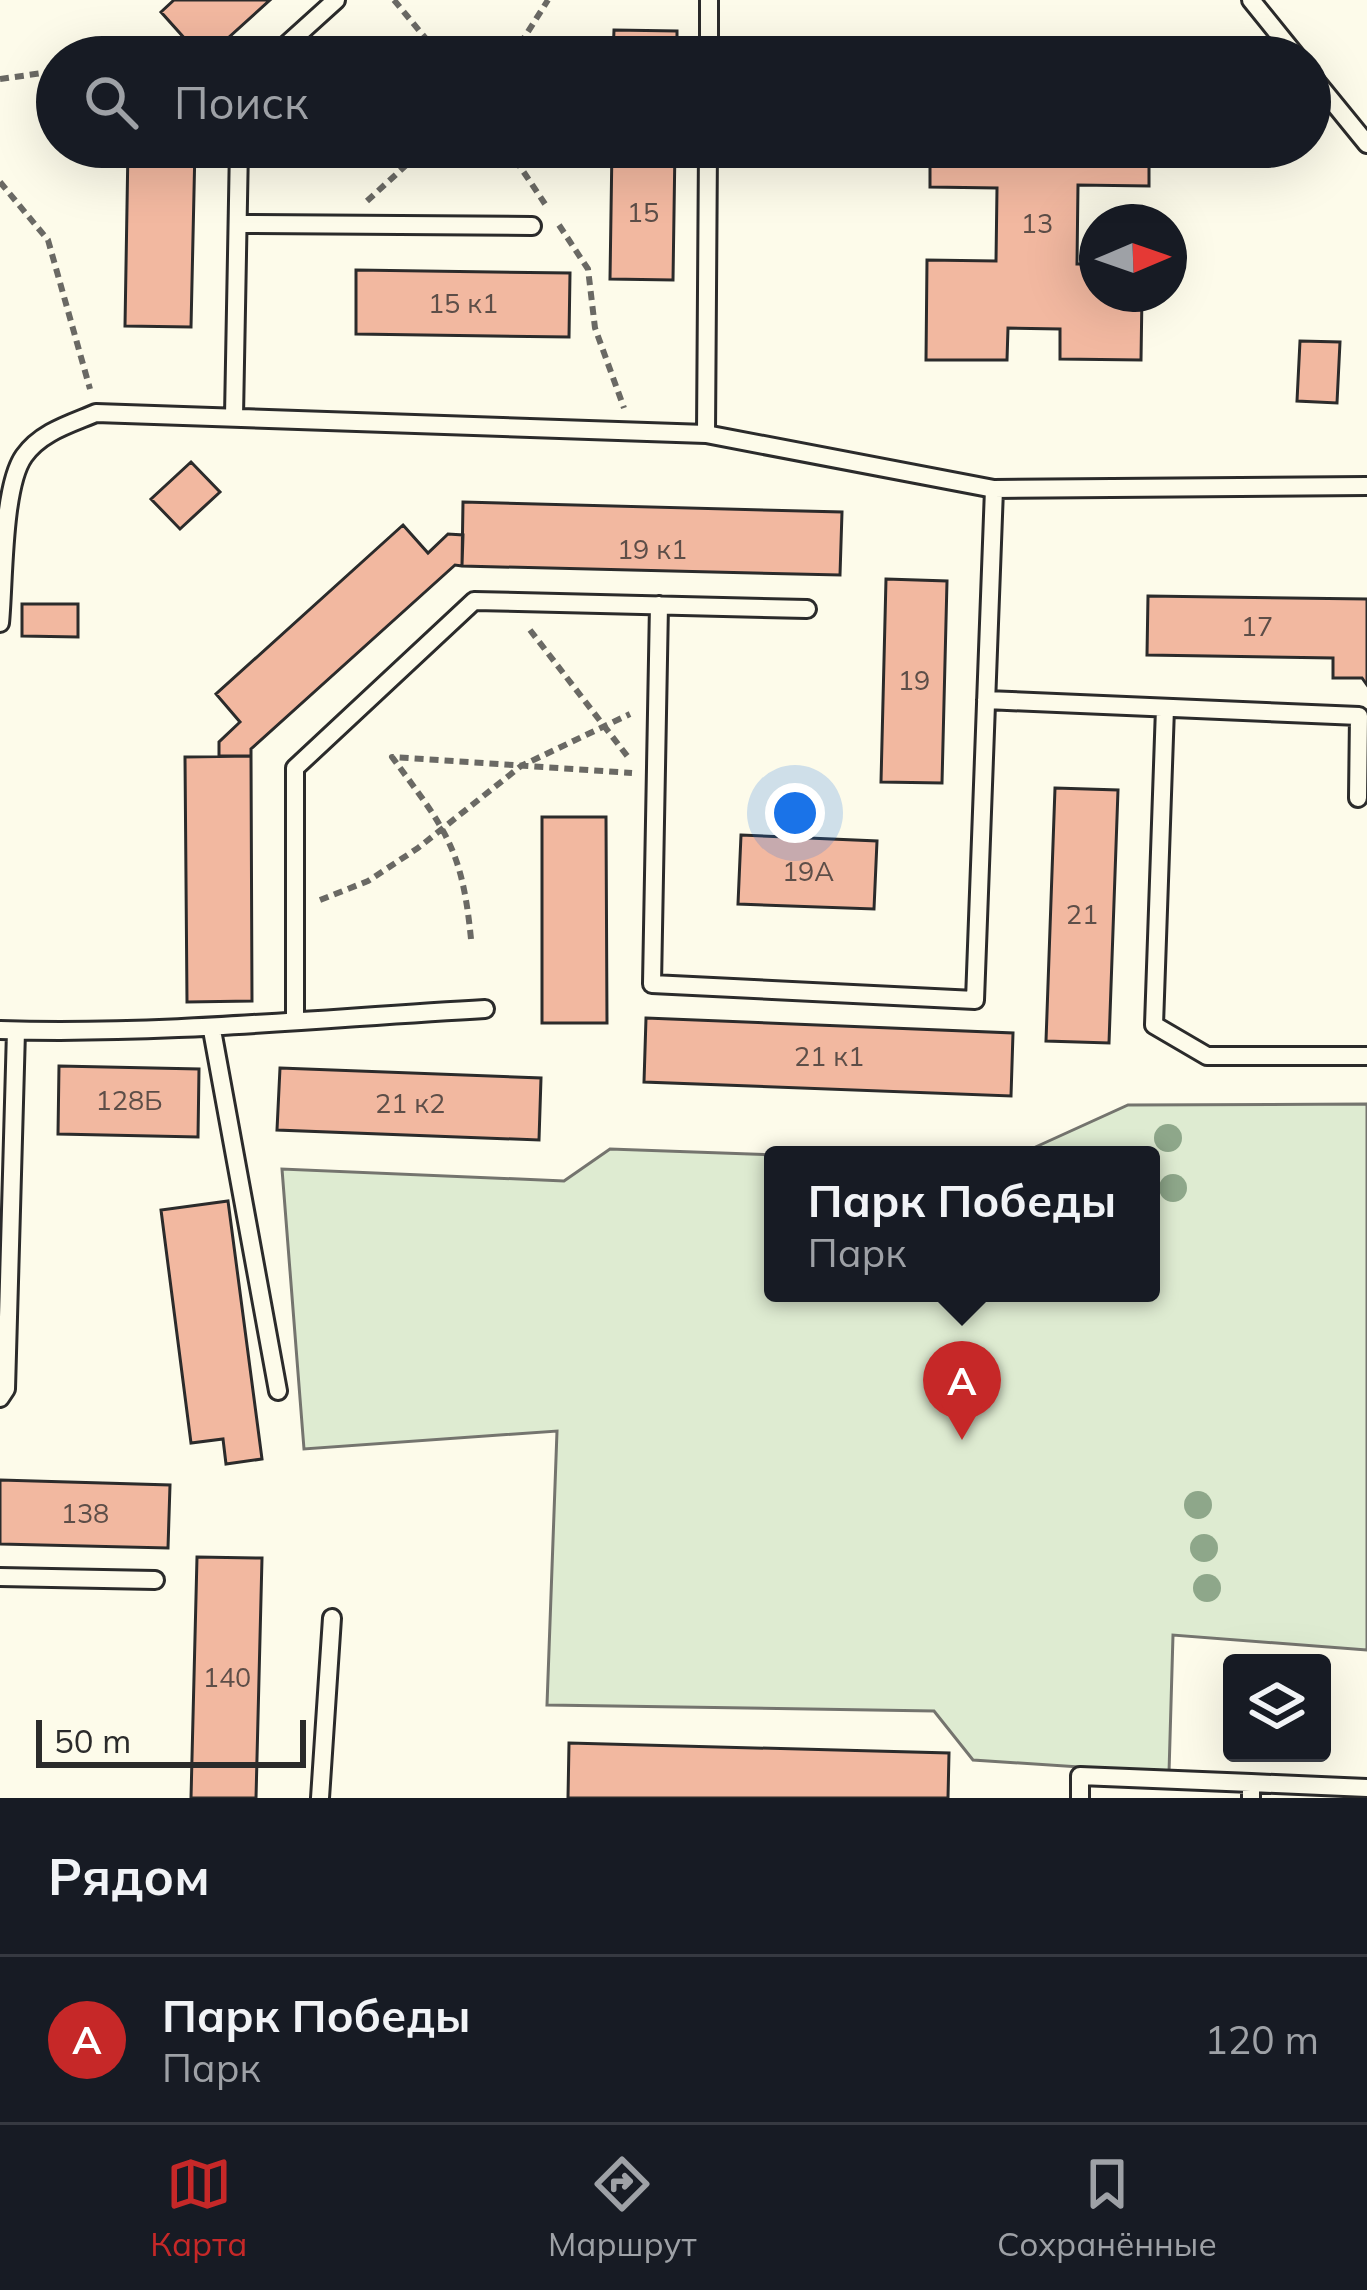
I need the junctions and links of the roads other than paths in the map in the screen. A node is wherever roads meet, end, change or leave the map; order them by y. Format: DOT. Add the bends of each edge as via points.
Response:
graph roads {
  1 [pos="336,0"];
  2 [pos="709,0"];
  3 [pos="1251,0"];
  4 [pos="296,36"];
  5 [pos="709,36"];
  6 [pos="1280,36"];
  7 [pos="1331,100"];
  8 [pos="1367,145"];
  9 [pos="239,168"];
  10 [pos="708,168"];
  11 [pos="238,224"];
  12 [pos="532,226"];
  13 [pos="234,416"];
  14 [pos="706,434"];
  15 [pos="1367,486"];
  16 [pos="994,489"];
  17 [pos="659,605"];
  18 [pos="808,609"];
  19 [pos="0,623"];
  20 [pos="986,700"];
  21 [pos="1165,708"];
  22 [pos="1358,799"];
  23 [pos="485,1009"];
  24 [pos="295,1019"];
  25 [pos="212,1030"];
  26 [pos="8,1031"];
  27 [pos="1367,1055"];
  28 [pos="278,1391"];
  29 [pos="0,1398"];
  30 [pos="0,1577"];
  31 [pos="155,1580"];
  32 [pos="332,1618"];
  33 [pos="1367,1788"];
  34 [pos="1251,1790"];
  35 [pos="320,1798"];
  36 [pos="1080,1798"];
  1 -- 4 [label="lane"];
  2 -- 5 [label="lane"];
  3 -- 6 [label="lane"];
  7 -- 8 [label="lane"];
  9 -- 11 [label="lane"];
  10 -- 14 [label="lane"];
  11 -- 12 [label="lane"];
  11 -- 13 [label="lane"];
  13 -- 14 [label="lane"];
  13 -- 19 [label="lane" via="96,413 47,434 22,458 13,490"];
  14 -- 16 [label="lane"];
  15 -- 16 [label="lane"];
  16 -- 20 [label="lane"];
  17 -- 18 [label="lane"];
  17 -- 20 [label="lane" via="652,983 975,1000"];
  17 -- 24 [label="lane" via="474,601 295,768"];
  20 -- 21 [label="lane"];
  21 -- 22 [label="lane" via="1359,716"];
  21 -- 27 [label="lane" via="1154,1025 1207,1056"];
  23 -- 24 [label="lane"];
  24 -- 25 [label="lane"];
  25 -- 26 [label="lane"];
  25 -- 28 [label="lane"];
  26 -- 29 [label="lane"];
  30 -- 31 [label="lane"];
  32 -- 35 [label="lane"];
  33 -- 34 [label="lane"];
  34 -- 36 [label="lane" via="1080,1776"];
}
